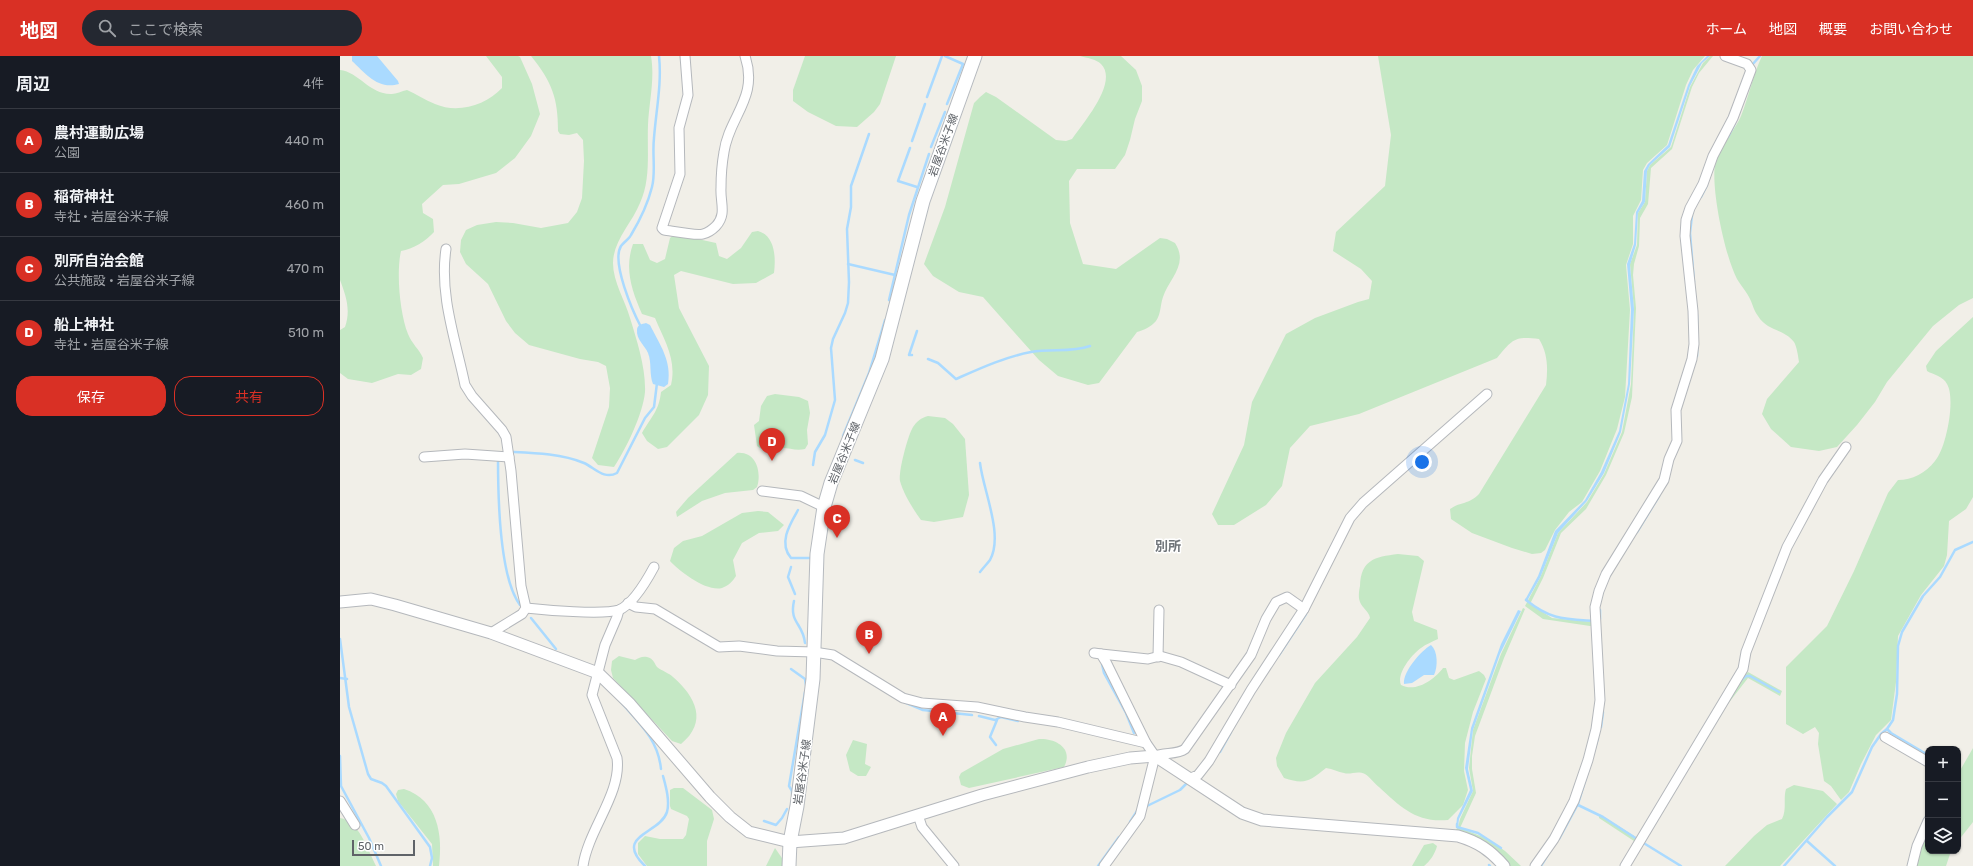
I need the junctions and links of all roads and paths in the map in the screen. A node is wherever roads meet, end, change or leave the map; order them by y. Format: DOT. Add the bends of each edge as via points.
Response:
graph roads {
  1 [pos="684,56"];
  2 [pos="745,56"];
  3 [pos="975,56"];
  4 [pos="1725,56"];
  5 [pos="446,249"];
  6 [pos="1487,394"];
  7 [pos="1846,447"];
  8 [pos="424,457"];
  9 [pos="509,457"];
  10 [pos="762,492"];
  11 [pos="824,507"];
  12 [pos="654,567"];
  13 [pos="340,602"];
  14 [pos="628,603"];
  15 [pos="526,608"];
  16 [pos="1304,609"];
  17 [pos="619,610"];
  18 [pos="1159,610"];
  19 [pos="491,633"];
  20 [pos="814,652"];
  21 [pos="1158,657"];
  22 [pos="598,673"];
  23 [pos="1231,685"];
  24 [pos="1885,737"];
  25 [pos="1146,743"];
  26 [pos="1155,756"];
  27 [pos="1925,760"];
  28 [pos="1191,778"];
  29 [pos="340,801"];
  30 [pos="918,815"];
  31 [pos="355,825"];
  32 [pos="1925,828"];
  33 [pos="790,842"];
  34 [pos="583,866"];
  35 [pos="789,866"];
  36 [pos="954,866"];
  37 [pos="1104,866"];
  38 [pos="1504,866"];
  39 [pos="1535,866"];
  40 [pos="1625,866"];
  41 [pos="1912,866"];
  1 -- 2 [label="street" via="688,94 679,128 680,174 662,228 703,234 721,219 723,210 720,190 726,142 742,108 748,87 749,72"];
  3 -- 11 [label="main road, 岩屋谷米子線" via="924,201 882,359 831,483"];
  4 -- 39 [label="street" via="1747,64 1751,70 1733,118 1688,214 1685,236 1694,344 1692,359 1676,410 1676,441 1664,480 1606,574 1599,591 1595,607 1599,716 1574,801 1554,839"];
  5 -- 9 [label="street" via="443,275 445,292 465,385 503,432"];
  6 -- 16 [label="street" via="1355,512 1342,532"];
  7 -- 40 [label="street" via="1822,480 1787,547 1746,652 1743,669"];
  8 -- 9 [label="street" via="465,454"];
  9 -- 15 [label="street"];
  10 -- 11 [label="street" via="801,496"];
  11 -- 20 [label="main road, 岩屋谷米子線" via="817,554"];
  12 -- 14 [label="street" via="646,582"];
  13 -- 19 [label="street" via="371,599"];
  14 -- 17 [label="street"];
  14 -- 20 [label="street" via="636,607 654,609 719,647 739,646"];
  15 -- 17 [label="street" via="594,612"];
  15 -- 19 [label="street" via="522,614"];
  16 -- 23 [label="street" via="1288,597 1276,602 1251,655"];
  16 -- 28 [label="street" via="1251,690 1209,761 1198,775"];
  17 -- 22 [label="street" via="618,618 605,645"];
  18 -- 21 [label="street"];
  19 -- 22 [label="street"];
  20 -- 25 [label="street" via="834,655 903,698 922,703 977,707 1058,722"];
  20 -- 33 [label="main road, 岩屋谷米子線" via="812,694"];
  21 -- 23 [label="street" via="1181,662"];
  21 -- 25 [label="street" via="1148,659 1097,654"];
  22 -- 33 [label="street" via="630,704 730,817 749,832"];
  22 -- 34 [label="street" via="592,695 617,758 618,768 613,789 593,834"];
  23 -- 26 [label="street" via="1183,751"];
  24 -- 27 [label="street"];
  25 -- 26 [label="street"];
  26 -- 28 [label="street"];
  26 -- 30 [label="street" via="1130,758 1088,768 982,795"];
  26 -- 37 [label="street" via="1140,816"];
  28 -- 38 [label="street" via="1242,813 1262,820 1458,836 1474,841 1492,853"];
  29 -- 31 [label="street"];
  30 -- 33 [label="street" via="844,838"];
  30 -- 36 [label="street" via="922,827"];
  32 -- 41 [label="street"];
  33 -- 35 [label="main road, 岩屋谷米子線"];
}
